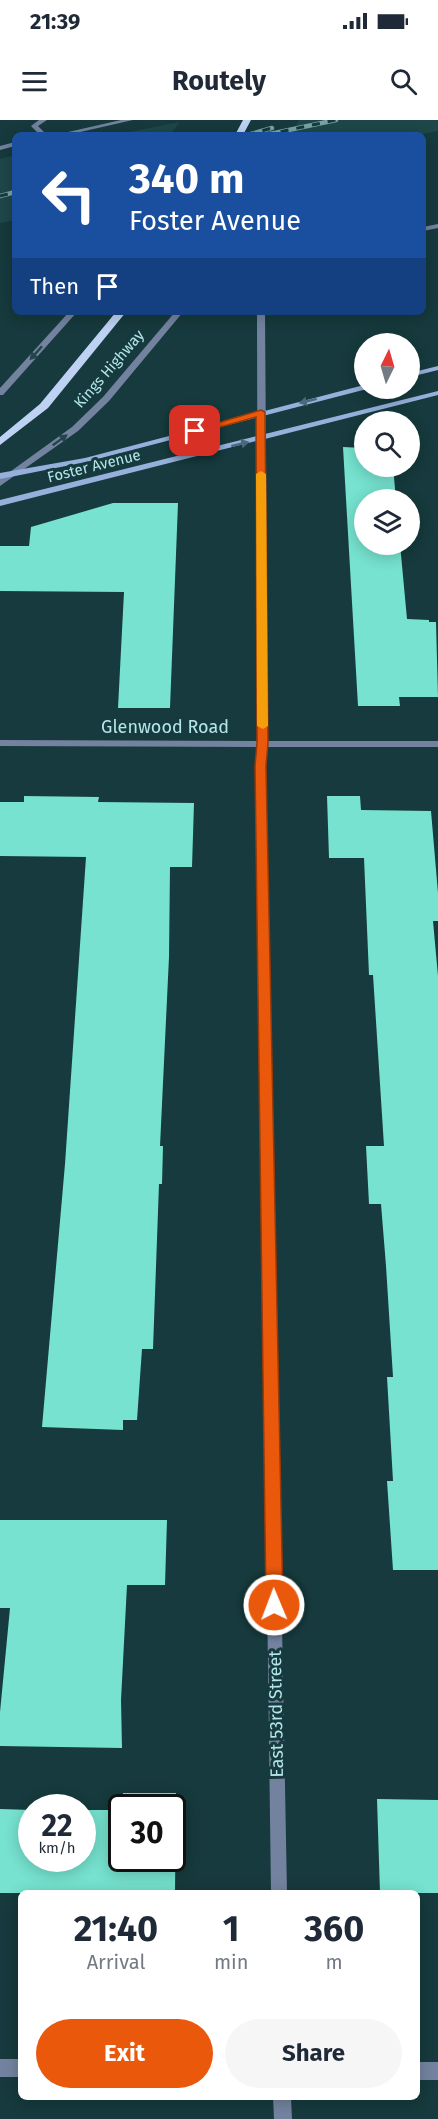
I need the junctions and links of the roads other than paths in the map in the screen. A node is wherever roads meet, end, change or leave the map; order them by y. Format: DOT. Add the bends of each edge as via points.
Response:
graph roads {
  1 [pos="44,120"];
  2 [pos="130,120"];
  3 [pos="41,132"];
  4 [pos="72,132"];
  5 [pos="70,315"];
  6 [pos="119,315"];
  7 [pos="176,315"];
  8 [pos="261,315"];
  9 [pos="438,368"];
  10 [pos="420,372"];
  11 [pos="354,389"];
  12 [pos="0,393"];
  13 [pos="438,393"];
  14 [pos="261,412"];
  15 [pos="261,440"];
  16 [pos="0,442"];
  17 [pos="12,474"];
  18 [pos="0,476"];
  19 [pos="0,483"];
  20 [pos="0,503"];
  21 [pos="0,742"];
  22 [pos="263,743"];
  23 [pos="438,744"];
  24 [pos="279,1890"];
  25 [pos="0,2068"];
  26 [pos="18,2068"];
  27 [pos="420,2071"];
  28 [pos="438,2071"];
  29 [pos="282,2100"];
  30 [pos="283,2119"];
  1 -- 3 [label="street" via="34,126"];
  2 -- 4 [label="street"];
  5 -- 12 [label="street, one-way"];
  6 -- 16 [label="main road, Kings Highway" via="45,406"];
  17 -- 7 [label="street, Kings Highway, one-way" via="75,429 106,399"];
  8 -- 14 [label="street, East 53rd Street"];
  9 -- 10 [label="main road"];
  11 -- 14 [label="main road, Foster Avenue, one-way"];
  13 -- 15 [label="main road, Foster Avenue"];
  14 -- 15 [label="street, East 53rd Street"];
  14 -- 17 [label="main road, Foster Avenue" via="86,460"];
  20 -- 15 [label="main road, Foster Avenue, one-way"];
  15 -- 22 [label="street, East 53rd Street"];
  17 -- 18 [label="main road, Foster Avenue"];
  17 -- 19 [label="street, Kings Highway"];
  21 -- 22 [label="street, Glenwood Road"];
  22 -- 23 [label="street, Glenwood Road"];
  22 -- 24 [label="street, East 53rd Street"];
  25 -- 26 [label="street"];
  27 -- 28 [label="street"];
  29 -- 30 [label="street"];
}
